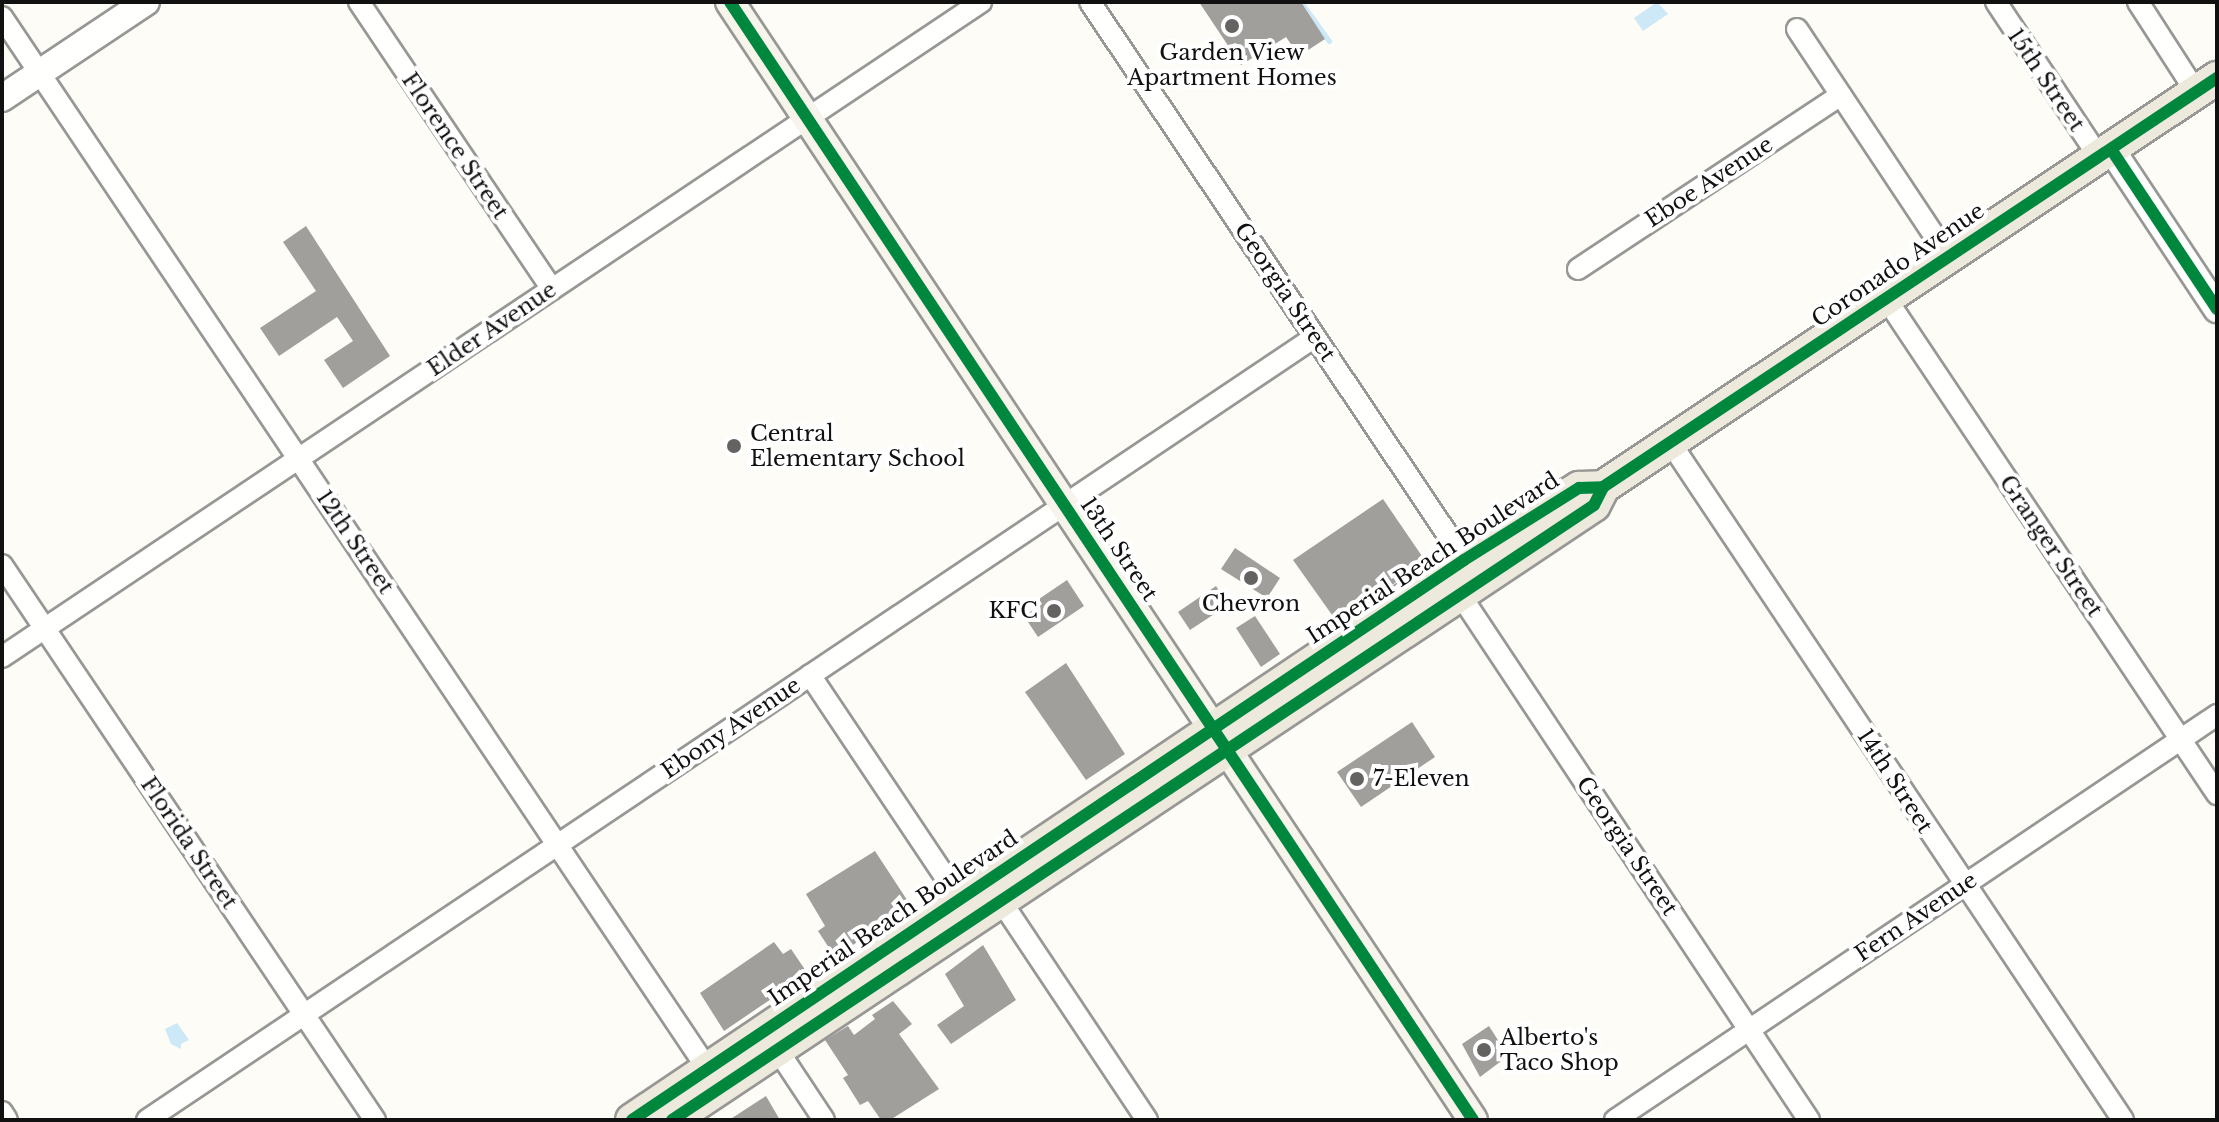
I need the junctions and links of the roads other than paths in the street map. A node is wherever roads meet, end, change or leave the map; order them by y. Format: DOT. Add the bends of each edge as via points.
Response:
graph roads {
  1 [pos="146,2"];
  2 [pos="359,2"];
  3 [pos="730,2"];
  4 [pos="981,2"];
  5 [pos="1090,2"];
  6 [pos="1996,2"];
  7 [pos="2138,2"];
  8 [pos="2,17"];
  9 [pos="1797,29"];
  10 [pos="40,73"];
  11 [pos="2206,85"];
  12 [pos="1841,95"];
  13 [pos="2,98"];
  14 [pos="807,118"];
  15 [pos="2105,153"];
  16 [pos="1947,255"];
  17 [pos="1578,269"];
  18 [pos="552,289"];
  19 [pos="1885,297"];
  20 [pos="2217,309"];
  21 [pos="1315,337"];
  22 [pos="1670,442"];
  23 [pos="299,459"];
  24 [pos="1603,487"];
  25 [pos="1064,505"];
  26 [pos="2,565"];
  27 [pos="1462,577"];
  28 [pos="44,629"];
  29 [pos="2,657"];
  30 [pos="810,675"];
  31 [pos="2217,715"];
  32 [pos="1221,737"];
  33 [pos="2180,739"];
  34 [pos="2217,794"];
  35 [pos="558,844"];
  36 [pos="1964,885"];
  37 [pos="994,890"];
  38 [pos="966,908"];
  39 [pos="305,1014"];
  40 [pos="1749,1029"];
  41 [pos="771,1039"];
  42 [pos="707,1068"];
  43 [pos="2,1112"];
  44 [pos="7,1120"];
  45 [pos="147,1120"];
  46 [pos="375,1120"];
  47 [pos="632,1120"];
  48 [pos="672,1120"];
  49 [pos="824,1120"];
  50 [pos="1147,1120"];
  51 [pos="1473,1120"];
  52 [pos="1615,1120"];
  53 [pos="1809,1120"];
  54 [pos="2123,1120"];
  1 -- 10 [label="street"];
  2 -- 18 [label="street, Florence Street"];
  3 -- 14 [label="main road, 13th Street"];
  4 -- 14 [label="street, Elder Avenue"];
  5 -- 21 [label="street, Georgia Street"];
  6 -- 15 [label="street, 15th Street"];
  7 -- 11 [label="street"];
  8 -- 10 [label="street, 12th Street"];
  9 -- 12 [label="street"];
  10 -- 13 [label="street"];
  10 -- 23 [label="street, 12th Street"];
  11 -- 15 [label="main road, Coronado Avenue"];
  12 -- 16 [label="street"];
  12 -- 17 [label="street, Eboe Avenue"];
  14 -- 18 [label="street, Elder Avenue"];
  14 -- 25 [label="main road, 13th Street"];
  15 -- 16 [label="main road, Coronado Avenue"];
  15 -- 20 [label="street, 15th Street"];
  16 -- 19 [label="main road, Coronado Avenue"];
  18 -- 23 [label="street, Elder Avenue"];
  19 -- 22 [label="main road, Coronado Avenue"];
  19 -- 33 [label="street, Granger Street"];
  21 -- 25 [label="street, Ebony Avenue"];
  21 -- 27 [label="street, Georgia Street"];
  22 -- 24 [label="main road, Coronado Avenue"];
  22 -- 36 [label="street, 14th Street"];
  23 -- 28 [label="street, Elder Avenue"];
  23 -- 35 [label="street, 12th Street"];
  24 -- 27 [label="main road, Imperial Beach Boulevard" via="1594,505"];
  25 -- 30 [label="street, Ebony Avenue"];
  25 -- 32 [label="main road, 13th Street"];
  26 -- 28 [label="street, Florida Street"];
  27 -- 32 [label="main road, Imperial Beach Boulevard"];
  27 -- 40 [label="street, Georgia Street"];
  28 -- 29 [label="street, Elder Avenue"];
  28 -- 39 [label="street, Florida Street"];
  30 -- 35 [label="street, Ebony Avenue"];
  30 -- 38 [label="street"];
  31 -- 33 [label="street, Fern Avenue"];
  32 -- 37 [label="main road, Imperial Beach Boulevard"];
  32 -- 51 [label="main road, 13th Street"];
  33 -- 34 [label="street, Granger Street"];
  33 -- 36 [label="street, Fern Avenue"];
  35 -- 39 [label="street, Ebony Avenue"];
  35 -- 42 [label="street, 12th Street"];
  36 -- 40 [label="street, Fern Avenue"];
  36 -- 54 [label="street, 14th Street"];
  37 -- 38 [label="main road, Imperial Beach Boulevard"];
  37 -- 50 [label="street"];
  38 -- 41 [label="main road, Imperial Beach Boulevard"];
  39 -- 45 [label="street, Ebony Avenue"];
  39 -- 46 [label="street, Florida Street"];
  40 -- 52 [label="street, Fern Avenue"];
  40 -- 53 [label="street, Georgia Street"];
  41 -- 42 [label="main road, Imperial Beach Boulevard"];
  41 -- 48 [label="main road, Imperial Beach Boulevard"];
  41 -- 49 [label="street"];
  42 -- 47 [label="main road, Imperial Beach Boulevard"];
  43 -- 44 [label="street"];
}
